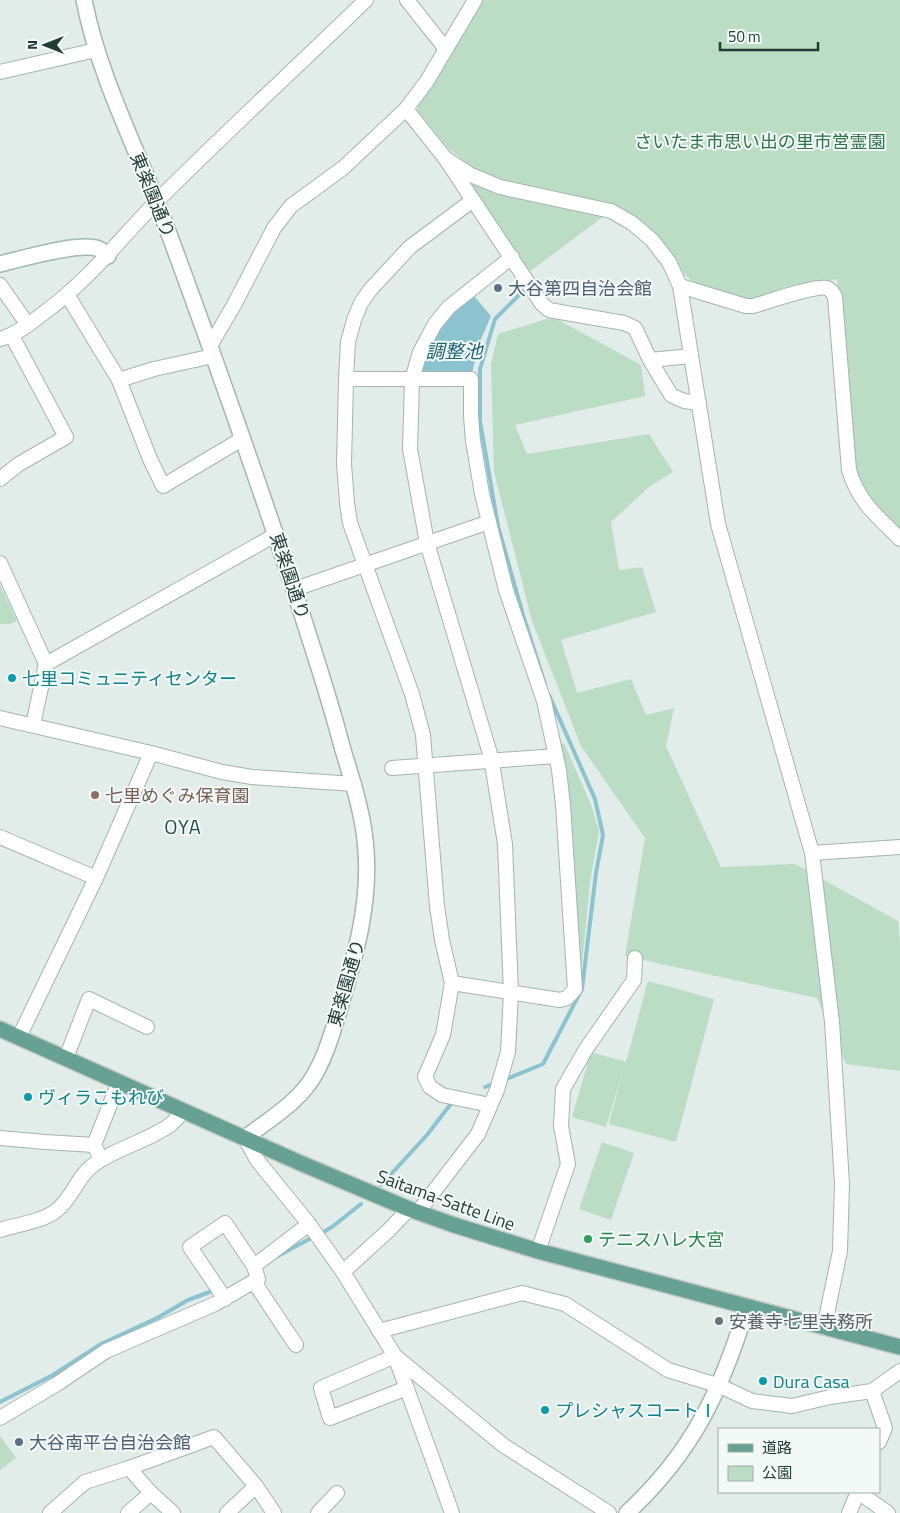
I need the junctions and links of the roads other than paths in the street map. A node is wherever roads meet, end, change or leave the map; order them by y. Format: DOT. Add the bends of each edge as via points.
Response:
graph roads {
  1 [pos="84,0"];
  2 [pos="366,0"];
  3 [pos="407,0"];
  4 [pos="475,0"];
  5 [pos="445,48"];
  6 [pos="96,50"];
  7 [pos="0,72"];
  8 [pos="406,109"];
  9 [pos="445,158"];
  10 [pos="473,200"];
  11 [pos="156,202"];
  12 [pos="108,256"];
  13 [pos="512,257"];
  14 [pos="0,264"];
  15 [pos="0,285"];
  16 [pos="680,286"];
  17 [pos="68,296"];
  18 [pos="28,325"];
  19 [pos="6,337"];
  20 [pos="212,351"];
  21 [pos="691,356"];
  22 [pos="650,360"];
  23 [pos="346,379"];
  24 [pos="119,380"];
  25 [pos="412,380"];
  26 [pos="699,403"];
  27 [pos="242,439"];
  28 [pos="0,479"];
  29 [pos="489,522"];
  30 [pos="277,534"];
  31 [pos="900,539"];
  32 [pos="427,543"];
  33 [pos="0,563"];
  34 [pos="366,566"];
  35 [pos="295,589"];
  36 [pos="46,664"];
  37 [pos="0,718"];
  38 [pos="33,725"];
  39 [pos="152,753"];
  40 [pos="556,756"];
  41 [pos="492,761"];
  42 [pos="426,766"];
  43 [pos="392,768"];
  44 [pos="354,784"];
  45 [pos="0,837"];
  46 [pos="900,847"];
  47 [pos="812,853"];
  48 [pos="96,878"];
  49 [pos="635,958"];
  50 [pos="452,983"];
  51 [pos="511,993"];
  52 [pos="0,1028"];
  53 [pos="147,1028"];
  54 [pos="20,1037"];
  55 [pos="66,1058"];
  56 [pos="119,1082"];
  57 [pos="490,1105"];
  58 [pos="184,1111"];
  59 [pos="0,1138"];
  60 [pos="245,1138"];
  61 [pos="94,1145"];
  62 [pos="100,1160"];
  63 [pos="414,1211"];
  64 [pos="0,1230"];
  65 [pos="314,1232"];
  66 [pos="538,1251"];
  67 [pos="254,1266"];
  68 [pos="343,1272"];
  69 [pos="254,1282"];
  70 [pos="225,1299"];
  71 [pos="747,1307"];
  72 [pos="824,1328"];
  73 [pos="379,1331"];
  74 [pos="296,1345"];
  75 [pos="900,1347"];
  76 [pos="395,1356"];
  77 [pos="900,1371"];
  78 [pos="720,1386"];
  79 [pos="407,1388"];
  80 [pos="872,1391"];
  81 [pos="0,1418"];
  82 [pos="880,1440"];
  83 [pos="129,1468"];
  84 [pos="256,1486"];
  85 [pos="151,1493"];
  86 [pos="337,1493"];
  87 [pos="858,1493"];
  88 [pos="859,1493"];
  89 [pos="50,1513"];
  90 [pos="128,1513"];
  91 [pos="173,1513"];
  92 [pos="227,1513"];
  93 [pos="274,1513"];
  94 [pos="318,1513"];
  95 [pos="452,1513"];
  96 [pos="610,1513"];
  97 [pos="627,1513"];
  98 [pos="849,1513"];
  99 [pos="888,1513"];
  1 -- 6 [label="street, 東楽園通り"];
  2 -- 11 [label="street"];
  3 -- 5 [label="street"];
  4 -- 5 [label="street"];
  5 -- 8 [label="street" via="427,81"];
  6 -- 7 [label="street"];
  6 -- 11 [label="street, 東楽園通り"];
  8 -- 9 [label="street"];
  8 -- 20 [label="street" via="343,168 291,206 274,228"];
  9 -- 10 [label="street"];
  9 -- 16 [label="street" via="471,175 500,187 611,211 652,240 669,262"];
  10 -- 13 [label="street"];
  10 -- 23 [label="street" via="410,247 370,290 361,303 348,342"];
  11 -- 12 [label="street"];
  11 -- 20 [label="street, 東楽園通り"];
  12 -- 14 [label="street" via="99,248 86,246"];
  12 -- 17 [label="street"];
  13 -- 22 [label="street" via="549,310 624,323 635,328"];
  13 -- 25 [label="street" via="449,307 435,324 420,352"];
  15 -- 18 [label="street"];
  16 -- 21 [label="street"];
  16 -- 31 [label="street" via="746,306 817,288 833,292 849,470 862,500"];
  17 -- 18 [label="street"];
  17 -- 24 [label="street"];
  18 -- 19 [label="street"];
  19 -- 28 [label="street" via="66,437"];
  20 -- 24 [label="street"];
  20 -- 27 [label="street, 東楽園通り"];
  21 -- 22 [label="street"];
  21 -- 26 [label="street"];
  22 -- 26 [label="street" via="671,395"];
  23 -- 25 [label="street"];
  23 -- 34 [label="street" via="344,464 347,503 350,523"];
  24 -- 27 [label="street" via="163,486"];
  25 -- 29 [label="street" via="471,379 473,441"];
  25 -- 32 [label="street" via="410,449"];
  26 -- 47 [label="street" via="718,524"];
  27 -- 30 [label="street, 東楽園通り"];
  29 -- 32 [label="street"];
  29 -- 40 [label="street" via="506,590 544,701"];
  30 -- 35 [label="street, 東楽園通り"];
  30 -- 36 [label="street"];
  32 -- 34 [label="street"];
  32 -- 41 [label="street"];
  33 -- 36 [label="street"];
  34 -- 35 [label="street"];
  34 -- 42 [label="street" via="412,694 423,735"];
  35 -- 44 [label="street, 東楽園通り"];
  36 -- 38 [label="street"];
  37 -- 38 [label="street"];
  38 -- 39 [label="street"];
  39 -- 44 [label="street" via="252,777"];
  39 -- 48 [label="street"];
  40 -- 41 [label="street"];
  40 -- 51 [label="street" via="563,805 575,989 567,998 560,1000"];
  41 -- 42 [label="street"];
  41 -- 51 [label="street" via="505,844"];
  42 -- 43 [label="street"];
  42 -- 50 [label="street" via="437,906"];
  44 -- 60 [label="street, 東楽園通り" via="367,854 365,910 330,1041 320,1065 298,1096"];
  45 -- 48 [label="street"];
  46 -- 47 [label="street"];
  47 -- 72 [label="street" via="832,1022 842,1184 840,1251"];
  48 -- 54 [label="street"];
  49 -- 66 [label="street" via="634,980 563,1088 561,1126 568,1164"];
  50 -- 51 [label="street"];
  50 -- 57 [label="street" via="444,1035 425,1077 430,1087 442,1094"];
  51 -- 57 [label="street" via="508,1052"];
  52 -- 54 [label="main road, Saitama-Satte Line"];
  53 -- 55 [label="street" via="89,999"];
  54 -- 55 [label="main road, Saitama-Satte Line"];
  55 -- 56 [label="main road, Saitama-Satte Line"];
  56 -- 58 [label="main road, Saitama-Satte Line"];
  56 -- 61 [label="street"];
  57 -- 63 [label="street" via="478,1134"];
  58 -- 60 [label="main road, Saitama-Satte Line"];
  58 -- 62 [label="street" via="171,1124"];
  59 -- 61 [label="street"];
  60 -- 63 [label="main road, Saitama-Satte Line"];
  60 -- 65 [label="street" via="257,1160"];
  61 -- 62 [label="street"];
  62 -- 64 [label="street" via="82,1174 57,1210"];
  63 -- 66 [label="main road, Saitama-Satte Line"];
  63 -- 68 [label="street"];
  65 -- 67 [label="street"];
  65 -- 68 [label="street"];
  66 -- 71 [label="main road, Saitama-Satte Line"];
  67 -- 69 [label="street" via="258,1279"];
  67 -- 70 [label="street" via="225,1223 190,1247"];
  68 -- 73 [label="street"];
  69 -- 70 [label="street"];
  69 -- 74 [label="street"];
  70 -- 81 [label="street" via="106,1351"];
  71 -- 72 [label="main road, Saitama-Satte Line"];
  71 -- 78 [label="street"];
  72 -- 75 [label="main road, Saitama-Satte Line"];
  73 -- 76 [label="street"];
  73 -- 78 [label="street" via="522,1293 565,1304 668,1370"];
  76 -- 79 [label="street"];
  76 -- 79 [label="street" via="321,1388 330,1418"];
  76 -- 96 [label="street" via="503,1445"];
  77 -- 80 [label="street"];
  78 -- 80 [label="street" via="752,1401 792,1406"];
  78 -- 97 [label="street" via="696,1432 671,1467"];
  79 -- 95 [label="street"];
  80 -- 82 [label="street" via="885,1428"];
  83 -- 84 [label="street" via="214,1437"];
  83 -- 85 [label="street"];
  83 -- 89 [label="street" via="85,1482"];
  84 -- 92 [label="street"];
  84 -- 93 [label="street"];
  85 -- 90 [label="street"];
  85 -- 91 [label="street"];
  86 -- 94 [label="street"];
  87 -- 98 [label="street"];
  88 -- 99 [label="street"];
}
